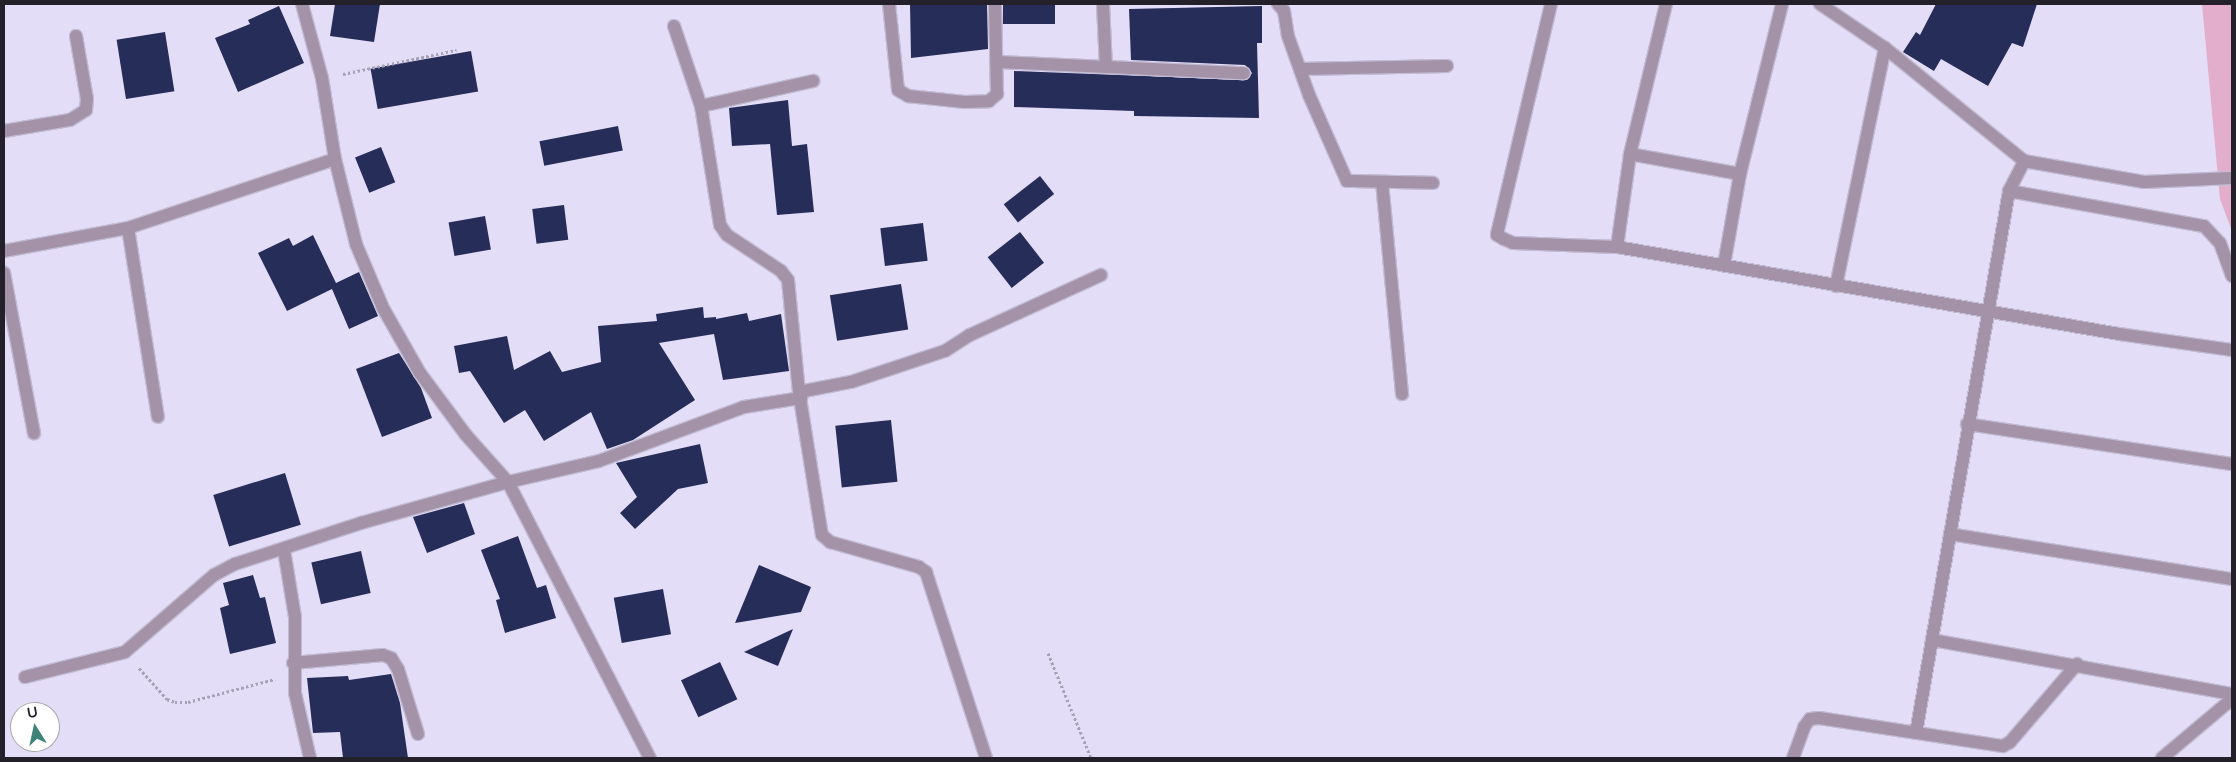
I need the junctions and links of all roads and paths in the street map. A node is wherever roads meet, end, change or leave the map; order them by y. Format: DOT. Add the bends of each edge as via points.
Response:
graph roads {
  1 [pos="302,4"];
  2 [pos="889,4"];
  3 [pos="995,4"];
  4 [pos="1103,4"];
  5 [pos="1278,4"];
  6 [pos="1551,4"];
  7 [pos="1666,4"];
  8 [pos="1782,4"];
  9 [pos="1820,4"];
  10 [pos="674,26"];
  11 [pos="76,36"];
  12 [pos="1884,48"];
  13 [pos="456,50"];
  14 [pos="998,62"];
  15 [pos="1447,66"];
  16 [pos="1106,67"];
  17 [pos="1300,69"];
  18 [pos="1244,73"];
  19 [pos="322,78"];
  20 [pos="812,81"];
  21 [pos="701,106"];
  22 [pos="4,131"];
  23 [pos="1630,154"];
  24 [pos="335,159"];
  25 [pos="2024,161"];
  26 [pos="1740,174"];
  27 [pos="2232,178"];
  28 [pos="1382,182"];
  29 [pos="1433,183"];
  30 [pos="2009,191"];
  31 [pos="128,228"];
  32 [pos="1617,247"];
  33 [pos="4,251"];
  34 [pos="1724,265"];
  35 [pos="4,273"];
  36 [pos="1101,275"];
  37 [pos="2232,276"];
  38 [pos="1836,286"];
  39 [pos="1986,312"];
  40 [pos="2232,350"];
  41 [pos="1402,394"];
  42 [pos="800,395"];
  43 [pos="158,416"];
  44 [pos="1968,424"];
  45 [pos="34,433"];
  46 [pos="2232,464"];
  47 [pos="508,482"];
  48 [pos="1950,534"];
  49 [pos="284,550"];
  50 [pos="2232,579"];
  51 [pos="1932,640"];
  52 [pos="125,652"];
  53 [pos="1048,653"];
  54 [pos="2077,664"];
  55 [pos="293,669"];
  56 [pos="25,678"];
  57 [pos="2232,694"];
  58 [pos="2232,699"];
  59 [pos="1916,733"];
  60 [pos="418,734"];
  61 [pos="310,758"];
  62 [pos="650,758"];
  63 [pos="986,758"];
  64 [pos="1091,758"];
  65 [pos="1793,758"];
  66 [pos="2162,758"];
  1 -- 19 [label="street"];
  2 -- 14 [label="street" via="895,79 898,90 908,96 965,102 989,100 997,94"];
  3 -- 14 [label="street"];
  4 -- 16 [label="street"];
  5 -- 17 [label="street" via="1284,11"];
  6 -- 32 [label="street" via="1497,235 1513,243"];
  7 -- 23 [label="street"];
  8 -- 26 [label="street"];
  9 -- 12 [label="street"];
  10 -- 21 [label="street"];
  11 -- 22 [label="street" via="86,110 70,120"];
  12 -- 25 [label="street"];
  12 -- 38 [label="street"];
  13 -- 19 [label="path"];
  14 -- 16 [label="street"];
  15 -- 17 [label="street"];
  16 -- 18 [label="street"];
  17 -- 28 [label="street" via="1347,182"];
  19 -- 24 [label="street"];
  20 -- 21 [label="street"];
  21 -- 42 [label="street" via="720,226 727,235 781,271 788,280"];
  23 -- 26 [label="street"];
  23 -- 32 [label="street"];
  24 -- 31 [label="street"];
  24 -- 47 [label="street" via="356,244 383,308 420,373 466,435"];
  25 -- 27 [label="street" via="2144,182"];
  25 -- 30 [label="street"];
  26 -- 34 [label="street"];
  28 -- 29 [label="street"];
  28 -- 41 [label="street"];
  30 -- 37 [label="street" via="2204,226 2220,243"];
  30 -- 39 [label="street"];
  31 -- 33 [label="street"];
  31 -- 43 [label="street"];
  32 -- 34 [label="street"];
  34 -- 38 [label="street"];
  35 -- 45 [label="street"];
  36 -- 42 [label="street" via="970,335 946,351"];
  38 -- 39 [label="street"];
  39 -- 40 [label="street"];
  39 -- 44 [label="street"];
  42 -- 47 [label="street" via="744,407 599,461"];
  42 -- 63 [label="street" via="822,534 830,542 919,567 926,572"];
  44 -- 46 [label="street"];
  44 -- 48 [label="street"];
  47 -- 49 [label="street" via="361,524"];
  47 -- 62 [label="street"];
  48 -- 50 [label="street"];
  48 -- 51 [label="street"];
  49 -- 52 [label="street" via="235,564 214,575"];
  49 -- 55 [label="street" via="296,617"];
  51 -- 54 [label="street"];
  51 -- 59 [label="street"];
  52 -- 55 [label="path" via="167,699 175,702 188,702"];
  52 -- 56 [label="street"];
  53 -- 64 [label="path"];
  54 -- 57 [label="street"];
  54 -- 59 [label="street" via="2010,742 2003,746"];
  55 -- 60 [label="street" via="383,654 391,658 398,669"];
  55 -- 61 [label="street"];
  58 -- 66 [label="street"];
  59 -- 65 [label="street" via="1810,719"];
}
